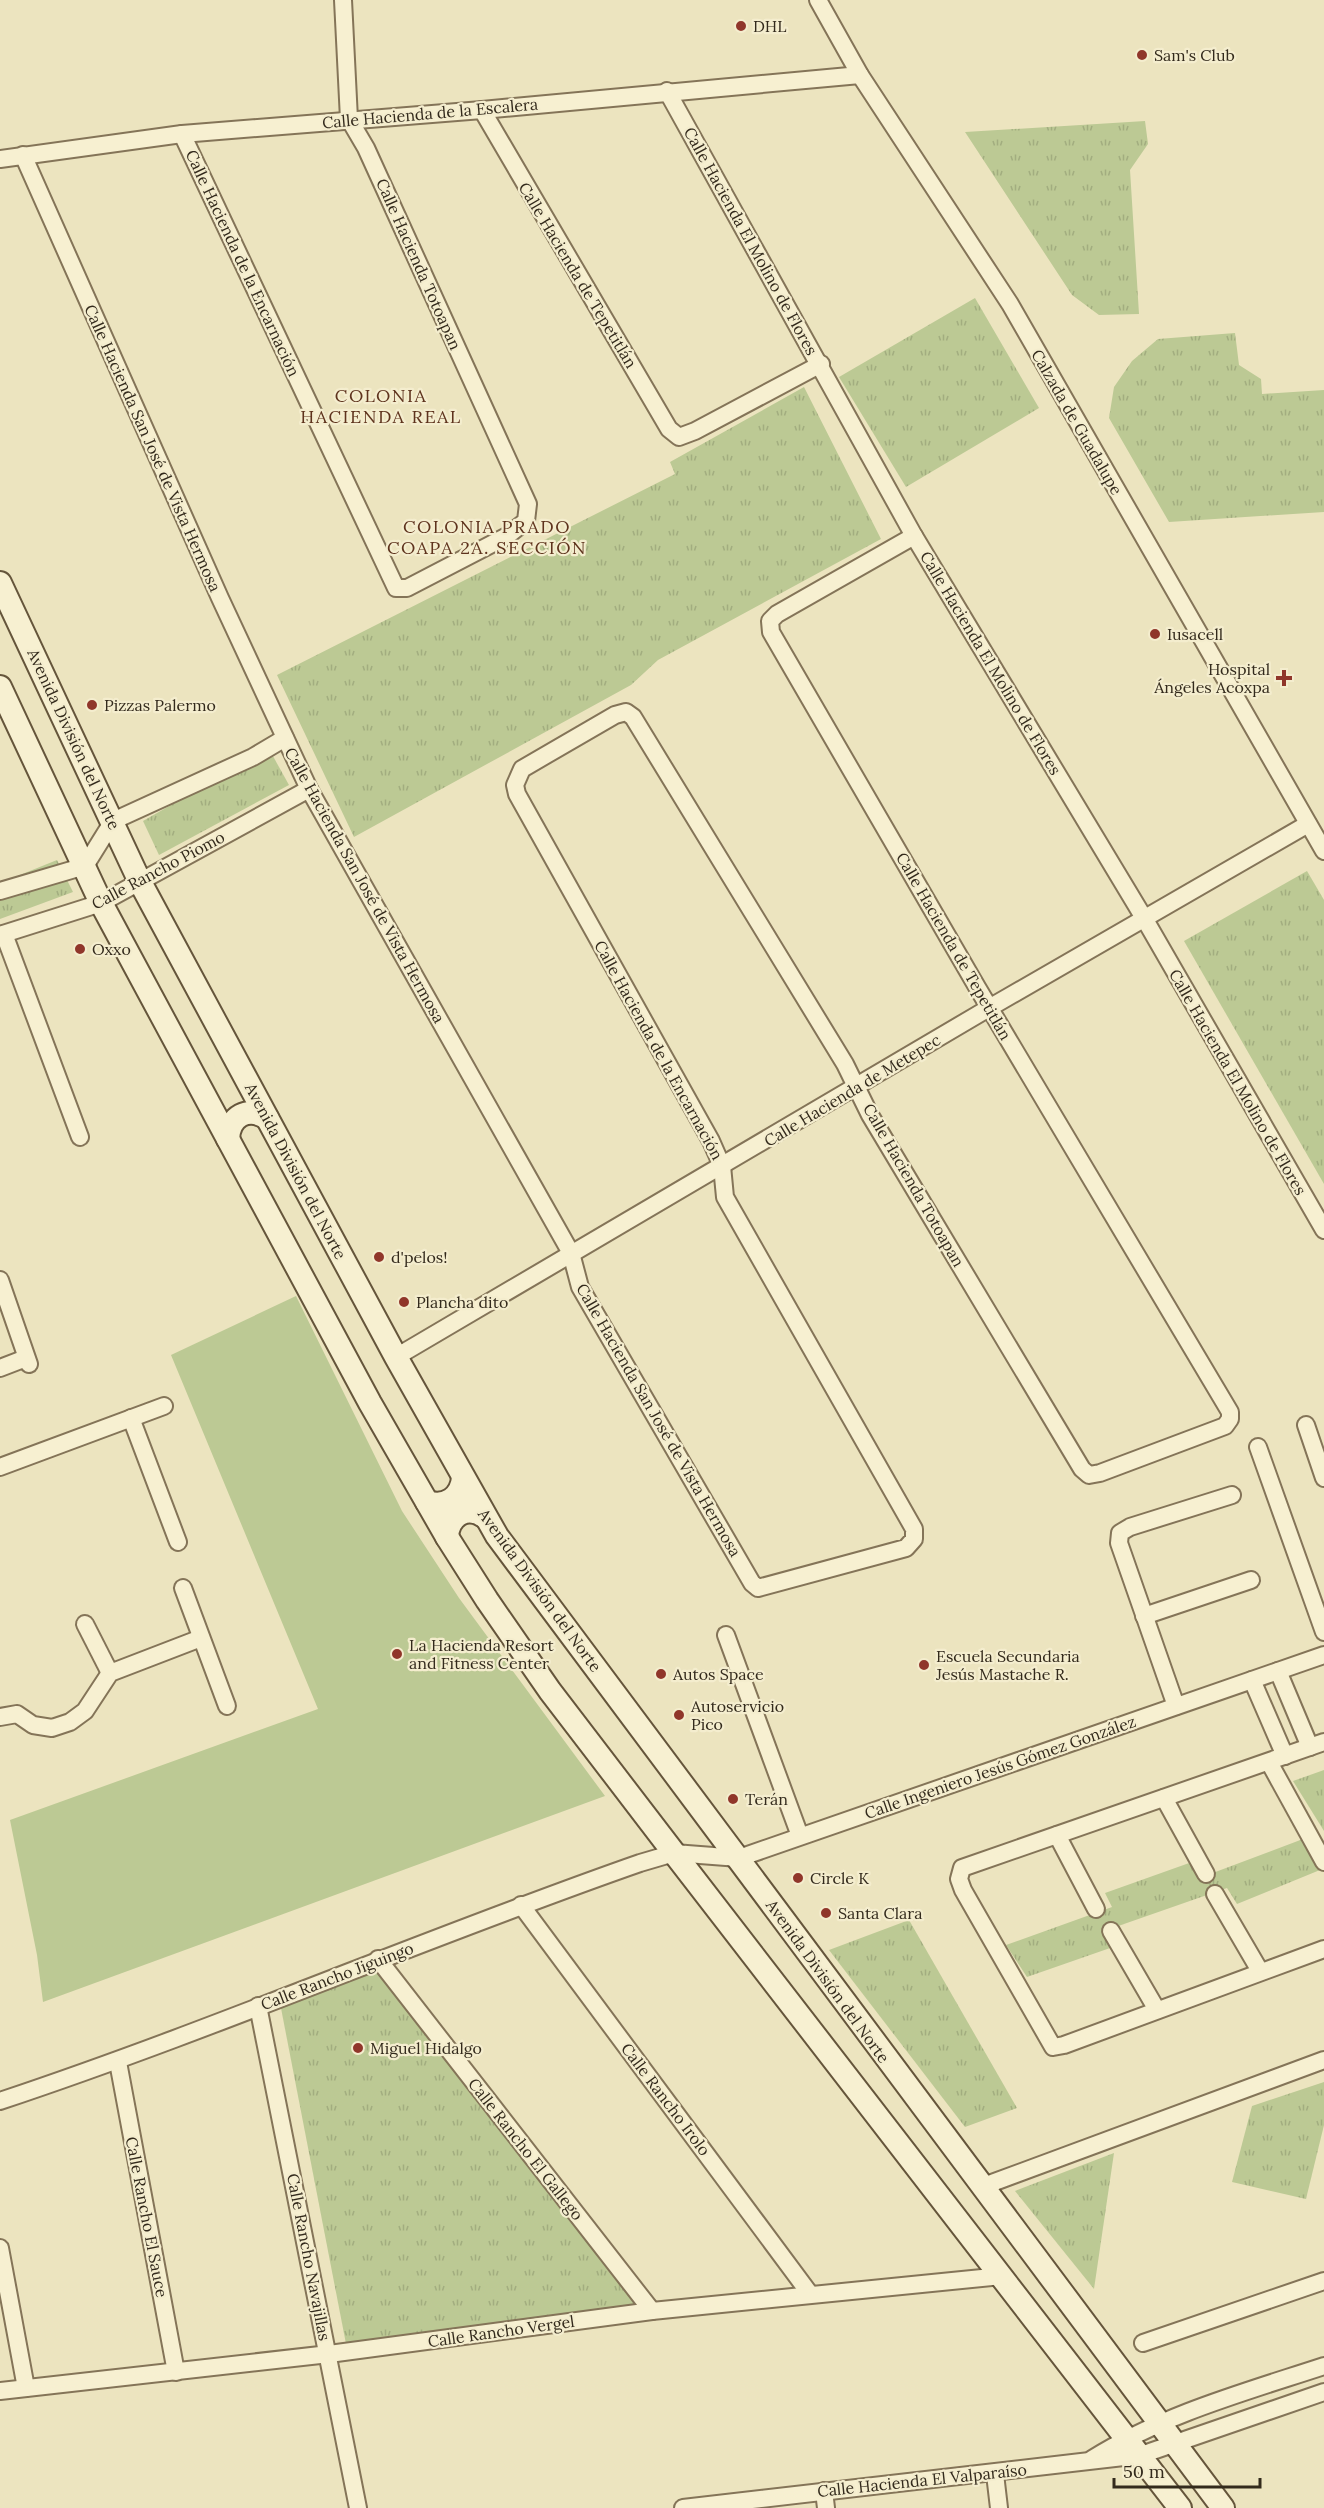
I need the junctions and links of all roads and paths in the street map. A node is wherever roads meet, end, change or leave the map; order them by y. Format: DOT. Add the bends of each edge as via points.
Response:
graph roads {
  1 [pos="343,0"];
  2 [pos="818,0"];
  3 [pos="860,75"];
  4 [pos="667,92"];
  5 [pos="482,110"];
  6 [pos="349,119"];
  7 [pos="182,134"];
  8 [pos="23,154"];
  9 [pos="0,159"];
  10 [pos="821,364"];
  11 [pos="914,536"];
  12 [pos="0,583"];
  13 [pos="396,588"];
  14 [pos="0,687"];
  15 [pos="633,717"];
  16 [pos="285,738"];
  17 [pos="309,789"];
  18 [pos="113,821"];
  19 [pos="1308,824"];
  20 [pos="1324,851"];
  21 [pos="85,866"];
  22 [pos="140,882"];
  23 [pos="0,891"];
  24 [pos="101,903"];
  25 [pos="1144,918"];
  26 [pos="2,934"];
  27 [pos="989,1008"];
  28 [pos="247,1080"];
  29 [pos="857,1087"];
  30 [pos="208,1101"];
  31 [pos="267,1118"];
  32 [pos="80,1137"];
  33 [pos="228,1139"];
  34 [pos="722,1167"];
  35 [pos="1324,1230"];
  36 [pos="571,1253"];
  37 [pos="0,1280"];
  38 [pos="4,1302"];
  39 [pos="396,1357"];
  40 [pos="0,1368"];
  41 [pos="164,1406"];
  42 [pos="131,1418"];
  43 [pos="1306,1425"];
  44 [pos="1257,1447"];
  45 [pos="0,1467"];
  46 [pos="1082,1469"];
  47 [pos="463,1478"];
  48 [pos="1324,1478"];
  49 [pos="1232,1495"];
  50 [pos="427,1502"];
  51 [pos="486,1517"];
  52 [pos="447,1537"];
  53 [pos="178,1542"];
  54 [pos="1251,1580"];
  55 [pos="183,1588"];
  56 [pos="758,1588"];
  57 [pos="1144,1616"];
  58 [pos="85,1624"];
  59 [pos="1324,1632"];
  60 [pos="726,1635"];
  61 [pos="201,1638"];
  62 [pos="1324,1655"];
  63 [pos="1278,1671"];
  64 [pos="110,1673"];
  65 [pos="1252,1680"];
  66 [pos="227,1706"];
  67 [pos="1176,1706"];
  68 [pos="0,1717"];
  69 [pos="1317,1745"];
  70 [pos="1285,1756"];
  71 [pos="1269,1762"];
  72 [pos="1164,1798"];
  73 [pos="1057,1835"];
  74 [pos="800,1836"];
  75 [pos="674,1853"];
  76 [pos="739,1858"];
  77 [pos="1324,1862"];
  78 [pos="1206,1874"];
  79 [pos="1215,1894"];
  80 [pos="521,1905"];
  81 [pos="1096,1909"];
  82 [pos="1111,1931"];
  83 [pos="1324,1949"];
  84 [pos="378,1959"];
  85 [pos="1260,1971"];
  86 [pos="258,2006"];
  87 [pos="1157,2010"];
  88 [pos="1324,2060"];
  89 [pos="118,2062"];
  90 [pos="0,2101"];
  91 [pos="981,2187"];
  92 [pos="0,2248"];
  93 [pos="1002,2276"];
  94 [pos="1324,2281"];
  95 [pos="810,2294"];
  96 [pos="652,2311"];
  97 [pos="1143,2343"];
  98 [pos="329,2354"];
  99 [pos="1324,2366"];
  100 [pos="176,2372"];
  101 [pos="26,2388"];
  102 [pos="0,2391"];
  103 [pos="1322,2396"];
  104 [pos="1160,2423"];
  105 [pos="1126,2438"];
  106 [pos="1174,2443"];
  107 [pos="1141,2455"];
  108 [pos="1089,2461"];
  109 [pos="995,2474"];
  110 [pos="824,2491"];
  111 [pos="358,2508"];
  112 [pos="683,2508"];
  113 [pos="826,2508"];
  114 [pos="999,2508"];
  115 [pos="1180,2508"];
  116 [pos="1223,2508"];
  1 -- 6 [label="street, Calle Hacienda Totoapan"];
  2 -- 3 [label="street, Calzada de Guadalupe"];
  3 -- 4 [label="street, Calle Hacienda de la Escalera"];
  3 -- 19 [label="street, Calzada de Guadalupe" via="1010,304"];
  4 -- 5 [label="street, Calle Hacienda de la Escalera"];
  4 -- 10 [label="street, Calle Hacienda El Molino de Flores"];
  5 -- 6 [label="street, Calle Hacienda de la Escalera"];
  5 -- 10 [label="street, Calle Hacienda de Tepetitlán" via="669,429 679,437"];
  6 -- 7 [label="street, Calle Hacienda de la Escalera"];
  6 -- 13 [label="street, Calle Hacienda Totoapan" via="366,148 528,504 526,521 507,536 407,588"];
  7 -- 8 [label="street, Calle Hacienda de la Escalera"];
  7 -- 13 [label="street, Calle Hacienda de la Encarnación"];
  8 -- 9 [label="street, Calle Hacienda de la Escalera"];
  8 -- 16 [label="street, Calle Hacienda San José de Vista Hermosa"];
  10 -- 11 [label="street, Calle Hacienda El Molino de Flores"];
  11 -- 25 [label="street, Calle Hacienda El Molino de Flores"];
  11 -- 27 [label="street, Calle Hacienda de Tepetitlán" via="777,614 770,621 771,632"];
  12 -- 18 [label="main road, Avenida División del Norte"];
  14 -- 21 [label="main road"];
  15 -- 29 [label="street, Calle Hacienda Totoapan"];
  15 -- 34 [label="street, Calle Hacienda de la Encarnación" via="626,712 615,715 522,769 514,785"];
  16 -- 17 [label="street, Calle Hacienda San José de Vista Hermosa"];
  16 -- 18 [label="street" via="253,757"];
  17 -- 22 [label="street, Calle Rancho Piomo"];
  17 -- 36 [label="street, Calle Hacienda San José de Vista Hermosa"];
  18 -- 21 [label="street"];
  18 -- 22 [label="main road, Avenida División del Norte"];
  19 -- 20 [label="street, Calzada de Guadalupe"];
  19 -- 25 [label="street, Calle Hacienda de Metepec"];
  21 -- 23 [label="street"];
  21 -- 24 [label="main road"];
  22 -- 24 [label="street, Calle Rancho Piomo"];
  22 -- 28 [label="main road, Avenida División del Norte"];
  24 -- 26 [label="street, Calle Rancho Piomo"];
  24 -- 30 [label="main road"];
  25 -- 27 [label="street, Calle Hacienda de Metepec"];
  25 -- 35 [label="street, Calle Hacienda El Molino de Flores"];
  26 -- 32 [label="street"];
  27 -- 29 [label="street, Calle Hacienda de Metepec"];
  27 -- 46 [label="street, Calle Hacienda de Tepetitlán" via="1230,1412 1230,1419 1215,1430 1100,1473 1089,1475"];
  28 -- 30 [label="main road" via="243,1094 232,1104 215,1105"];
  28 -- 31 [label="main road, Avenida División del Norte"];
  29 -- 34 [label="street, Calle Hacienda de Metepec"];
  29 -- 46 [label="street, Calle Hacienda Totoapan" via="870,1115"];
  30 -- 33 [label="main road"];
  31 -- 33 [label="main road" via="254,1112 240,1115 230,1125"];
  31 -- 39 [label="main road, Avenida División del Norte"];
  33 -- 50 [label="main road"];
  34 -- 36 [label="street, Calle Hacienda de Metepec"];
  34 -- 56 [label="street, Calle Hacienda de la Encarnación" via="725,1197 914,1528 914,1539 906,1548"];
  36 -- 39 [label="street, Calle Hacienda de Metepec"];
  36 -- 56 [label="street, Calle Hacienda San José de Vista Hermosa" via="580,1287"];
  37 -- 38 [label="street"];
  38 -- 40 [label="street" via="27,1361"];
  39 -- 47 [label="main road, Avenida División del Norte"];
  41 -- 42 [label="street"];
  42 -- 45 [label="street"];
  42 -- 53 [label="street"];
  43 -- 48 [label="street"];
  44 -- 59 [label="street"];
  47 -- 50 [label="main road" via="454,1498 441,1504"];
  47 -- 51 [label="main road, Avenida División del Norte"];
  49 -- 57 [label="street" via="1120,1533 1119,1543"];
  50 -- 52 [label="main road"];
  51 -- 52 [label="main road" via="473,1511 459,1514 449,1523"];
  51 -- 76 [label="main road, Avenida División del Norte" via="534,1589"];
  52 -- 75 [label="main road" via="550,1690"];
  54 -- 57 [label="street"];
  55 -- 61 [label="street"];
  57 -- 67 [label="street"];
  58 -- 64 [label="street"];
  60 -- 74 [label="street"];
  61 -- 64 [label="street"];
  61 -- 66 [label="street"];
  62 -- 63 [label="street, Calle Ingeniero Jesús Gómez González"];
  63 -- 65 [label="street, Calle Ingeniero Jesús Gómez González"];
  63 -- 69 [label="street"];
  64 -- 68 [label="street" via="86,1711 70,1722 52,1728 33,1725 17,1714"];
  65 -- 67 [label="street, Calle Ingeniero Jesús Gómez González"];
  65 -- 70 [label="street"];
  67 -- 74 [label="street, Calle Ingeniero Jesús Gómez González"];
  69 -- 70 [label="street"];
  70 -- 71 [label="street"];
  71 -- 72 [label="street"];
  71 -- 77 [label="street"];
  72 -- 73 [label="street"];
  72 -- 78 [label="street"];
  73 -- 81 [label="street"];
  73 -- 87 [label="street" via="962,1868 959,1879 1047,2039 1053,2047 1064,2045"];
  74 -- 76 [label="street, Calle Ingeniero Jesús Gómez González"];
  75 -- 76 [label="street, Calle Ingeniero Jesús Gómez González"];
  75 -- 80 [label="street, Calle Rancho Jiguingo"];
  75 -- 93 [label="main road"];
  76 -- 91 [label="main road, Avenida División del Norte"];
  79 -- 85 [label="street"];
  80 -- 84 [label="street, Calle Rancho Jiguingo"];
  80 -- 95 [label="street, Calle Rancho Irolo"];
  82 -- 87 [label="street"];
  83 -- 85 [label="street"];
  84 -- 86 [label="street, Calle Rancho Jiguingo"];
  84 -- 96 [label="street, Calle Rancho El Gallego"];
  85 -- 87 [label="street"];
  86 -- 89 [label="street, Calle Rancho Jiguingo"];
  86 -- 98 [label="street, Calle Rancho Navajillas"];
  88 -- 91 [label="street"];
  89 -- 90 [label="street, Calle Rancho Jiguingo"];
  89 -- 100 [label="street, Calle Rancho El Sauce"];
  91 -- 104 [label="main road, Avenida División del Norte"];
  92 -- 101 [label="street"];
  93 -- 95 [label="street, Calle Rancho Vergel"];
  93 -- 105 [label="main road"];
  94 -- 97 [label="street"];
  95 -- 96 [label="street, Calle Rancho Vergel"];
  96 -- 98 [label="street, Calle Rancho Vergel"];
  98 -- 100 [label="street, Calle Rancho Vergel"];
  98 -- 111 [label="street, Calle Rancho Navajillas"];
  99 -- 104 [label="street, Calle Hacienda El Valparaíso"];
  100 -- 101 [label="street, Calle Rancho Vergel"];
  101 -- 102 [label="street, Calle Rancho Vergel"];
  103 -- 106 [label="street, Calle Hacienda El Valparaíso"];
  104 -- 105 [label="street, Calle Hacienda El Valparaíso"];
  104 -- 106 [label="main road, Avenida División del Norte"];
  105 -- 107 [label="main road"];
  105 -- 108 [label="street, Calle Hacienda El Valparaíso"];
  106 -- 107 [label="street, Calle Hacienda El Valparaíso"];
  106 -- 116 [label="main road, Avenida División del Norte"];
  107 -- 108 [label="street, Calle Hacienda El Valparaíso"];
  107 -- 115 [label="main road"];
  108 -- 109 [label="street, Calle Hacienda El Valparaíso"];
  109 -- 110 [label="street, Calle Hacienda El Valparaíso"];
  109 -- 114 [label="street"];
  110 -- 112 [label="street, Calle Hacienda El Valparaíso"];
  110 -- 113 [label="street"];
}
